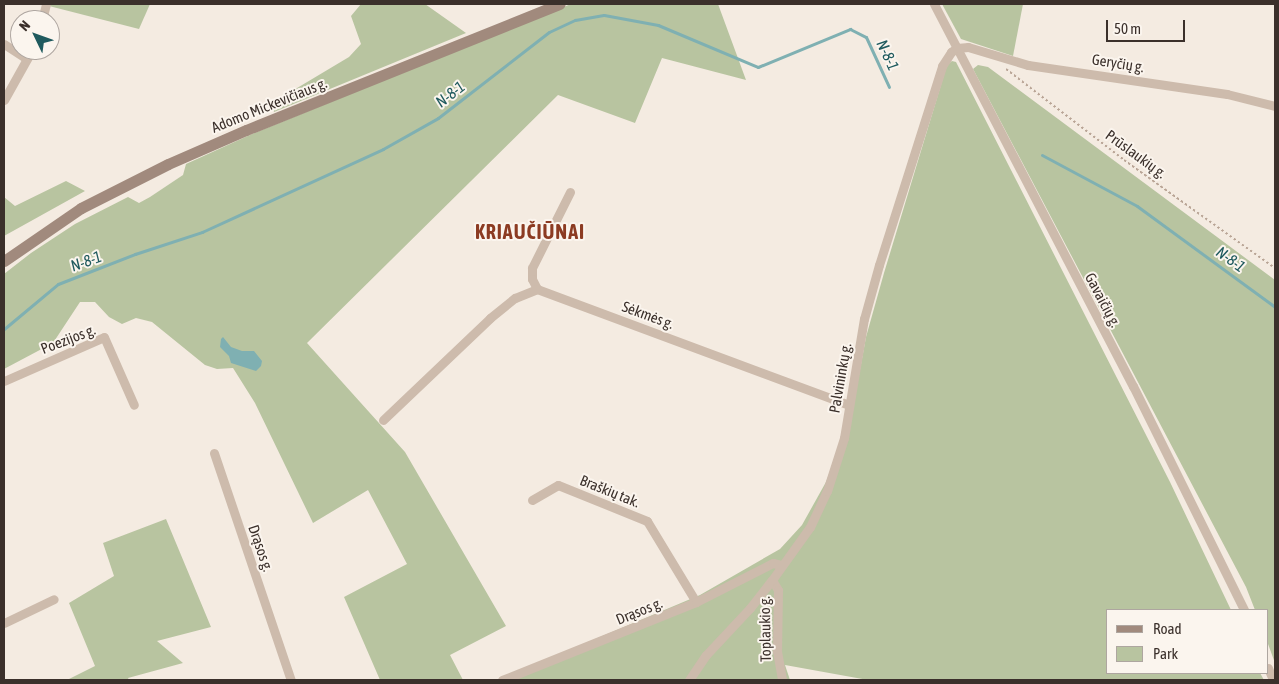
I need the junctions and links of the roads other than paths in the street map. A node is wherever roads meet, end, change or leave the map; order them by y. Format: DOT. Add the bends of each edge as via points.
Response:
graph roads {
  1 [pos="560,4"];
  2 [pos="934,4"];
  3 [pos="957,48"];
  4 [pos="26,60"];
  5 [pos="4,100"];
  6 [pos="1275,106"];
  7 [pos="570,192"];
  8 [pos="4,261"];
  9 [pos="537,289"];
  10 [pos="4,381"];
  11 [pos="134,405"];
  12 [pos="849,405"];
  13 [pos="383,420"];
  14 [pos="214,452"];
  15 [pos="532,500"];
  16 [pos="782,565"];
  17 [pos="772,580"];
  18 [pos="54,599"];
  19 [pos="696,602"];
  20 [pos="1244,609"];
  21 [pos="4,623"];
  22 [pos="291,680"];
  23 [pos="502,680"];
  24 [pos="688,680"];
  25 [pos="782,680"];
  1 -- 8 [label="main road, Adomo Mickevičiaus g." via="168,164 82,208"];
  2 -- 3 [label="street, Gavaičių g."];
  3 -- 6 [label="street, Geryčių g." via="968,47 1028,65 1227,94"];
  3 -- 12 [label="street, Palvininkų g." via="942,66 879,266 864,319"];
  3 -- 20 [label="street, Gavaičių g." via="1133,386"];
  4 -- 5 [label="street"];
  7 -- 9 [label="street" via="532,268 532,279"];
  9 -- 12 [label="street, Sėkmės g."];
  9 -- 13 [label="street" via="516,298 490,318"];
  10 -- 11 [label="street, Poezijos g." via="104,337"];
  12 -- 16 [label="street, Palvininkų g." via="844,438 827,491 810,527"];
  14 -- 22 [label="street, Drąsos g."];
  15 -- 19 [label="street, Braškių tak." via="558,485 647,521"];
  16 -- 17 [label="street, Palvininkų g."];
  16 -- 19 [label="street, Drąsos g." via="773,563"];
  17 -- 24 [label="street, Palvininkų g."];
  17 -- 25 [label="street, Toplaukio g." via="778,590 777,651"];
  18 -- 21 [label="street"];
  19 -- 23 [label="street, Drąsos g."];
}
